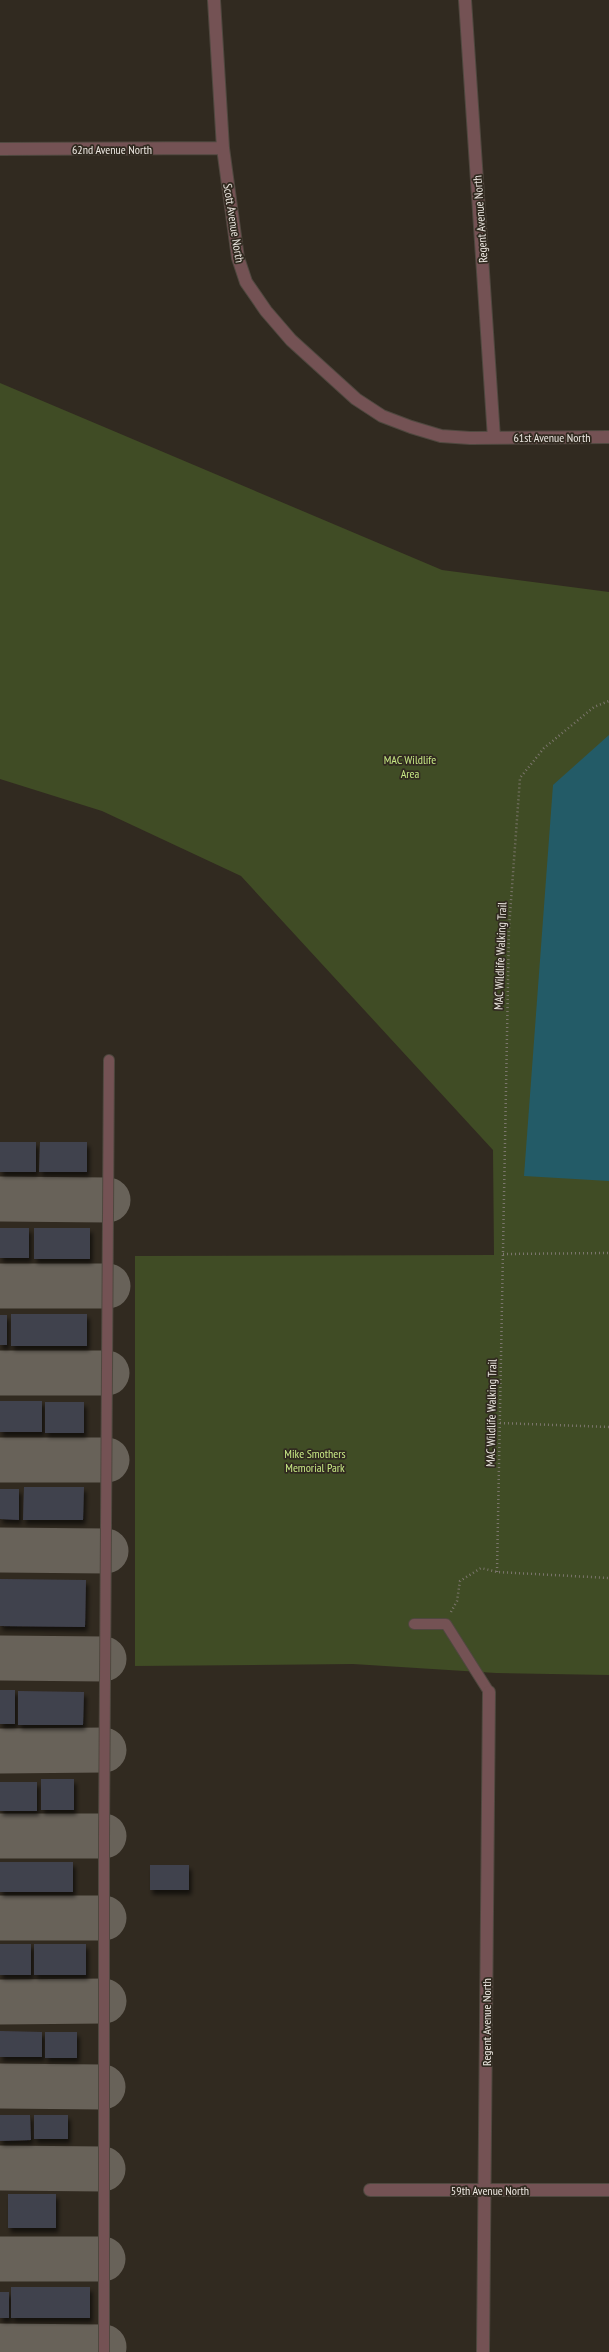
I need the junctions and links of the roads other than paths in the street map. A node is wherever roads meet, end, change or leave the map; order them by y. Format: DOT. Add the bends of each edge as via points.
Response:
graph roads {
  1 [pos="214,0"];
  2 [pos="465,0"];
  3 [pos="224,148"];
  4 [pos="0,149"];
  5 [pos="609,437"];
  6 [pos="494,438"];
  7 [pos="109,1060"];
  8 [pos="414,1624"];
  9 [pos="489,1692"];
  10 [pos="370,2190"];
  11 [pos="485,2190"];
  12 [pos="609,2190"];
  13 [pos="104,2352"];
  14 [pos="482,2352"];
  1 -- 3 [label="street, Scott Avenue North"];
  2 -- 6 [label="street, Regent Avenue North"];
  3 -- 4 [label="street, 62nd Avenue North"];
  3 -- 6 [label="street, Scott Avenue North" via="238,258 246,282 266,312 291,340 356,399 382,416 441,436"];
  5 -- 6 [label="street, 61st Avenue North"];
  7 -- 13 [label="lane"];
  8 -- 9 [label="lane" via="446,1624"];
  9 -- 11 [label="street, Regent Avenue North"];
  10 -- 11 [label="street, 59th Avenue North"];
  11 -- 12 [label="street, 59th Avenue North"];
  11 -- 14 [label="street, Regent Avenue North"];
}
